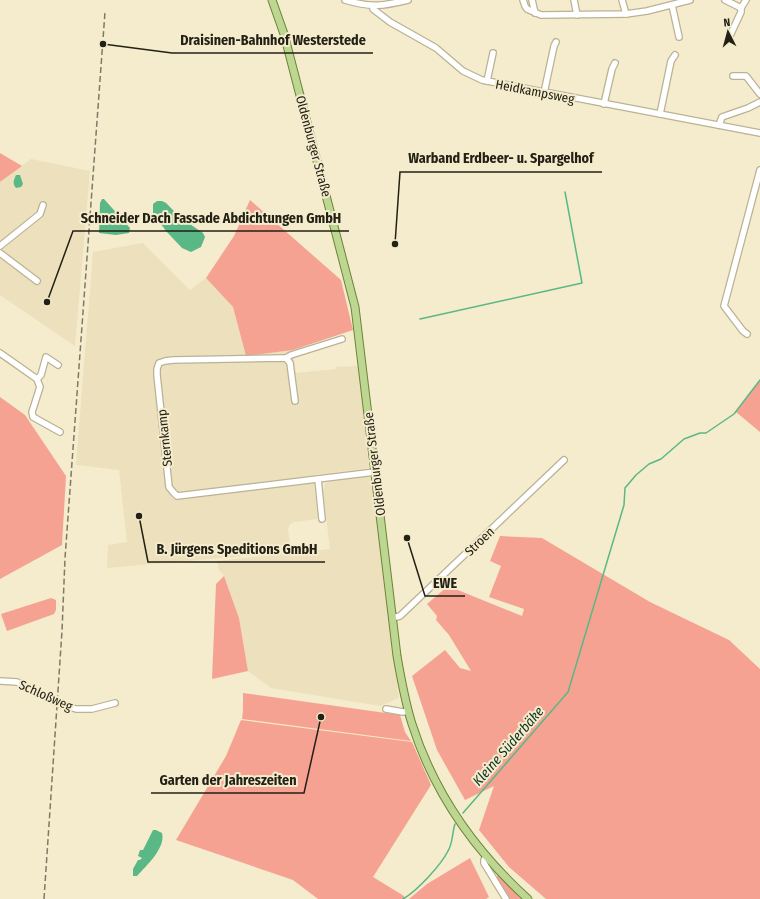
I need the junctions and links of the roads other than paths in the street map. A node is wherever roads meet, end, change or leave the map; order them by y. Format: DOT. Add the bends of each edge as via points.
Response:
graph roads {
  1 [pos="272,0"];
  2 [pos="345,0"];
  3 [pos="408,0"];
  4 [pos="523,0"];
  5 [pos="532,0"];
  6 [pos="574,0"];
  7 [pos="622,0"];
  8 [pos="690,0"];
  9 [pos="725,0"];
  10 [pos="746,0"];
  11 [pos="377,4"];
  12 [pos="672,5"];
  13 [pos="741,8"];
  14 [pos="535,13"];
  15 [pos="626,14"];
  16 [pos="577,15"];
  17 [pos="679,37"];
  18 [pos="728,40"];
  19 [pos="556,42"];
  20 [pos="493,53"];
  21 [pos="675,55"];
  22 [pos="615,63"];
  23 [pos="733,76"];
  24 [pos="487,81"];
  25 [pos="544,93"];
  26 [pos="760,94"];
  27 [pos="760,102"];
  28 [pos="604,104"];
  29 [pos="660,114"];
  30 [pos="719,125"];
  31 [pos="760,133"];
  32 [pos="760,170"];
  33 [pos="43,205"];
  34 [pos="0,246"];
  35 [pos="0,253"];
  36 [pos="37,282"];
  37 [pos="747,334"];
  38 [pos="342,339"];
  39 [pos="0,353"];
  40 [pos="286,358"];
  41 [pos="58,365"];
  42 [pos="37,379"];
  43 [pos="295,401"];
  44 [pos="60,432"];
  45 [pos="564,460"];
  46 [pos="375,472"];
  47 [pos="318,479"];
  48 [pos="322,519"];
  49 [pos="392,618"];
  50 [pos="0,681"];
  51 [pos="115,703"];
  52 [pos="386,709"];
  53 [pos="408,710"];
  54 [pos="486,857"];
  55 [pos="506,899"];
  56 [pos="528,899"];
  1 -- 46 [label="main road, Oldenburger Straße" via="284,34 352,293"];
  2 -- 11 [label="street" via="358,4"];
  3 -- 11 [label="street"];
  4 -- 14 [label="street" via="525,6"];
  5 -- 14 [label="street"];
  6 -- 16 [label="street"];
  7 -- 15 [label="street"];
  8 -- 12 [label="street"];
  9 -- 13 [label="street"];
  10 -- 13 [label="street"];
  11 -- 24 [label="street, Heidkampsweg" via="373,9 390,22 436,48 471,76"];
  12 -- 15 [label="street" via="647,12"];
  12 -- 17 [label="street"];
  13 -- 18 [label="street"];
  14 -- 16 [label="street"];
  15 -- 16 [label="street"];
  19 -- 25 [label="street"];
  20 -- 24 [label="street"];
  21 -- 29 [label="street" via="671,61"];
  22 -- 28 [label="street"];
  23 -- 26 [label="street" via="746,76"];
  24 -- 25 [label="street, Heidkampsweg"];
  25 -- 28 [label="street, Heidkampsweg"];
  27 -- 30 [label="street" via="722,117"];
  28 -- 29 [label="street, Heidkampsweg"];
  29 -- 30 [label="street, Heidkampsweg"];
  30 -- 31 [label="street, Heidkampsweg"];
  32 -- 37 [label="street" via="724,306"];
  33 -- 34 [label="street" via="40,214"];
  35 -- 36 [label="street"];
  38 -- 40 [label="street, Sternkamp"];
  39 -- 42 [label="street"];
  40 -- 43 [label="street" via="290,363"];
  40 -- 47 [label="street, Sternkamp" via="173,360 159,363 157,375 169,487 177,496"];
  41 -- 42 [label="street" via="46,357 41,375"];
  42 -- 44 [label="street" via="40,388 32,412 33,417"];
  45 -- 49 [label="street, Stroen" via="400,616"];
  46 -- 47 [label="street, Sternkamp"];
  46 -- 49 [label="main road, Oldenburger Straße"];
  47 -- 48 [label="street"];
  49 -- 53 [label="main road, Oldenburger Straße"];
  50 -- 51 [label="street, Schloßweg" via="17,682 57,703 76,709 92,709"];
  52 -- 53 [label="street" via="403,712"];
  53 -- 54 [label="main road, Oldenburger Straße" via="424,756 441,790"];
  54 -- 55 [label="street" via="484,863"];
  54 -- 56 [label="main road, Oldenburger Straße"];
}
